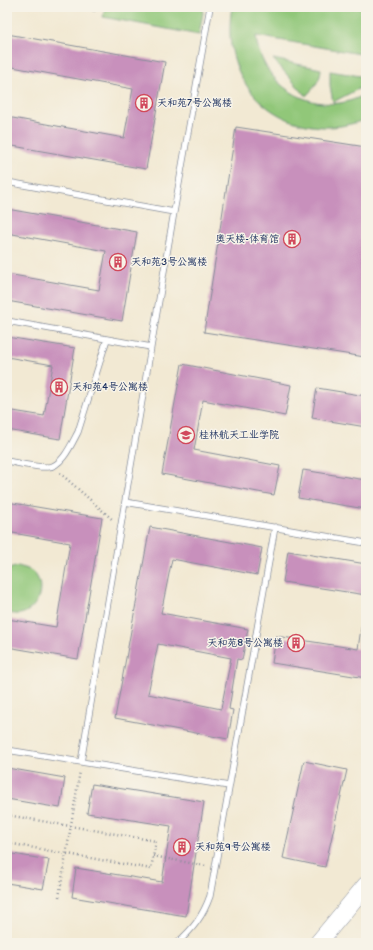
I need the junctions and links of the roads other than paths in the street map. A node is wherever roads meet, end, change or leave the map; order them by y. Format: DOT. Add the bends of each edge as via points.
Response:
graph roads {
  1 [pos="210,7"];
  2 [pos="7,182"];
  3 [pos="174,212"];
  4 [pos="7,322"];
  5 [pos="107,339"];
  6 [pos="151,347"];
  7 [pos="7,461"];
  8 [pos="125,502"];
  9 [pos="275,528"];
  10 [pos="366,543"];
  11 [pos="7,750"];
  12 [pos="81,762"];
  13 [pos="229,786"];
  14 [pos="366,885"];
  15 [pos="366,901"];
  16 [pos="178,943"];
  17 [pos="318,943"];
  18 [pos="330,943"];
  1 -- 3 [label="lane"];
  2 -- 3 [label="lane"];
  3 -- 6 [label="lane"];
  4 -- 5 [label="lane"];
  5 -- 6 [label="lane"];
  5 -- 7 [label="lane" via="78,432 64,456 59,462 48,467"];
  6 -- 8 [label="lane"];
  8 -- 9 [label="lane"];
  8 -- 12 [label="lane"];
  9 -- 10 [label="lane"];
  9 -- 13 [label="lane"];
  11 -- 12 [label="lane"];
  12 -- 13 [label="lane"];
  13 -- 16 [label="lane" via="210,896 204,913"];
  14 -- 17 [label="main road"];
  15 -- 18 [label="main road"];
}
